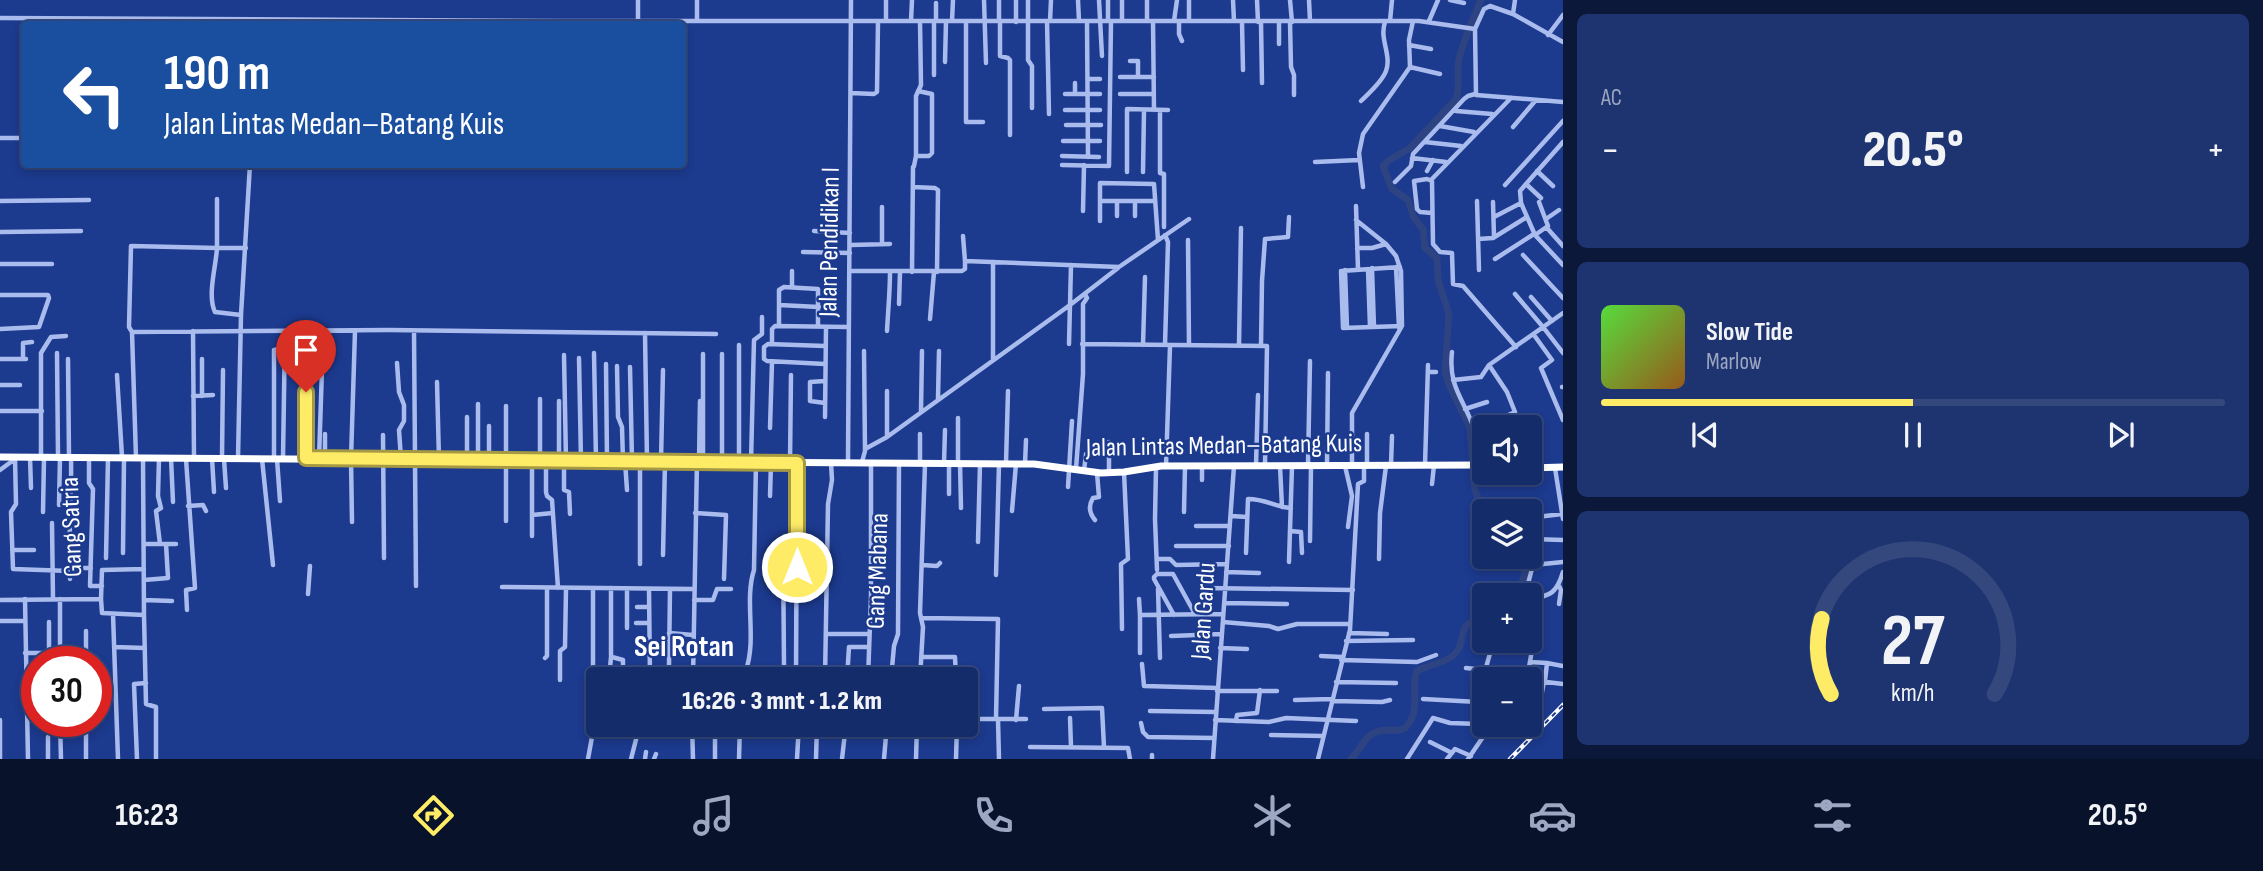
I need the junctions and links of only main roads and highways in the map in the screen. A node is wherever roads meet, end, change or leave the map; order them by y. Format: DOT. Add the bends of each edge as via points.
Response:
graph roads {
  1 [pos="0,457"];
  2 [pos="1472,465"];
  1 -- 2 [label="highway, Jalan Lintas Medan–Batang Kuis" via="831,463 859,458 871,463 1025,464 1097,473 1156,466"];
}
